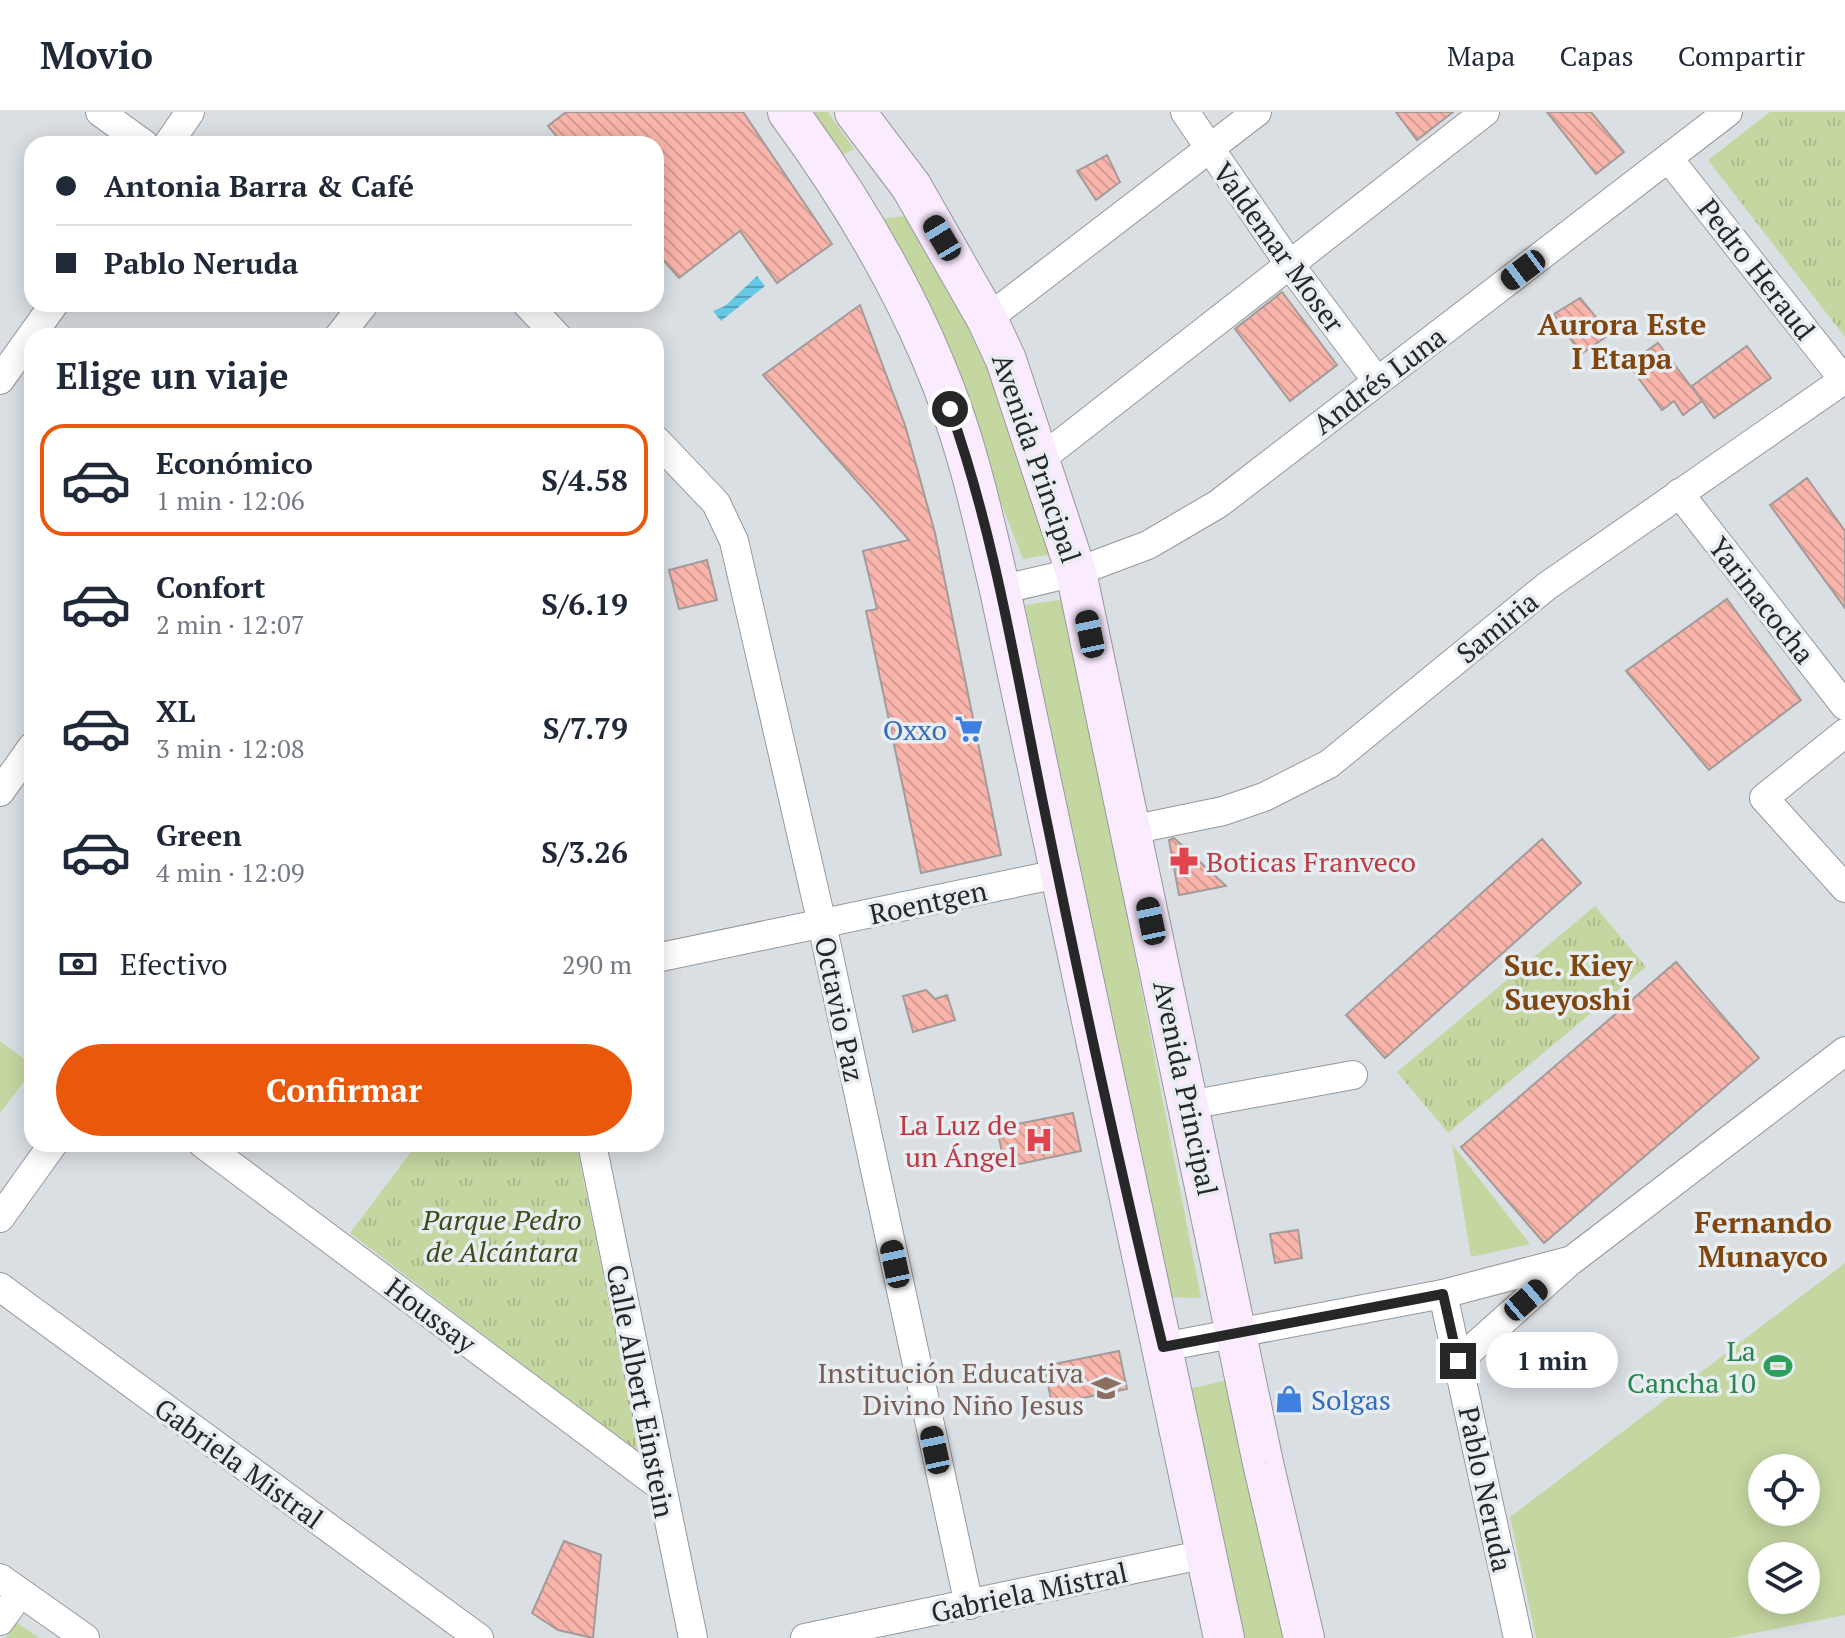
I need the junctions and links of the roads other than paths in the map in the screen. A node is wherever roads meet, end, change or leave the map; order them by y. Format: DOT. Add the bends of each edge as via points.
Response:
graph roads {
  1 [pos="100,112"];
  2 [pos="190,112"];
  3 [pos="788,112"];
  4 [pos="855,112"];
  5 [pos="1185,112"];
  6 [pos="1257,112"];
  7 [pos="1485,112"];
  8 [pos="1728,112"];
  9 [pos="133,136"];
  10 [pos="174,136"];
  11 [pos="1209,150"];
  12 [pos="1669,159"];
  13 [pos="900,172"];
  14 [pos="852,205"];
  15 [pos="1290,265"];
  16 [pos="358,312"];
  17 [pos="534,312"];
  18 [pos="987,319"];
  19 [pos="345,328"];
  20 [pos="550,328"];
  21 [pos="24,355"];
  22 [pos="0,380"];
  23 [pos="1844,380"];
  24 [pos="1377,381"];
  25 [pos="664,448"];
  26 [pos="1038,461"];
  27 [pos="1679,493"];
  28 [pos="1076,572"];
  29 [pos="1000,590"];
  30 [pos="1845,706"];
  31 [pos="1845,733"];
  32 [pos="24,758"];
  33 [pos="0,792"];
  34 [pos="1131,830"];
  35 [pos="1058,874"];
  36 [pos="1845,888"];
  37 [pos="822,924"];
  38 [pos="664,956"];
  39 [pos="1845,1051"];
  40 [pos="1353,1075"];
  41 [pos="1189,1105"];
  42 [pos="47,1152"];
  43 [pos="214,1152"];
  44 [pos="594,1152"];
  45 [pos="0,1218"];
  46 [pos="1572,1260"];
  47 [pos="0,1287"];
  48 [pos="1443,1294"];
  49 [pos="1236,1332"];
  50 [pos="1163,1347"];
  51 [pos="1458,1361"];
  52 [pos="660,1486"];
  53 [pos="1206,1554"];
  54 [pos="10,1585"];
  55 [pos="969,1605"];
  56 [pos="0,1621"];
  57 [pos="85,1638"];
  58 [pos="479,1638"];
  59 [pos="693,1638"];
  60 [pos="805,1638"];
  61 [pos="1224,1638"];
  62 [pos="1304,1638"];
  63 [pos="1518,1638"];
  1 -- 9 [label="street"];
  2 -- 10 [label="street"];
  3 -- 14 [label="main road"];
  4 -- 13 [label="main road, Avenida Principal"];
  5 -- 11 [label="street, Valdemar Moser"];
  6 -- 11 [label="street"];
  7 -- 15 [label="street"];
  8 -- 12 [label="street, Andrés Luna"];
  11 -- 15 [label="street, Valdemar Moser"];
  11 -- 18 [label="street"];
  12 -- 23 [label="street, Pedro Heraud"];
  12 -- 24 [label="street, Andrés Luna"];
  13 -- 14 [label="main road"];
  13 -- 18 [label="main road, Avenida Principal"];
  14 -- 29 [label="main road" via="880,251 941,382 969,463"];
  15 -- 24 [label="street, Valdemar Moser"];
  15 -- 26 [label="street"];
  16 -- 19 [label="street"];
  17 -- 20 [label="street"];
  18 -- 26 [label="main road, Avenida Principal" via="1006,360"];
  21 -- 22 [label="street"];
  23 -- 27 [label="street, Samiria"];
  24 -- 28 [label="street, Andrés Luna" via="1218,504 1148,545"];
  25 -- 37 [label="street, Octavio Paz" via="716,503 731,532"];
  26 -- 28 [label="main road, Avenida Principal"];
  27 -- 30 [label="street, Yarinacocha"];
  27 -- 34 [label="street, Samiria" via="1547,586 1329,764 1223,811"];
  28 -- 29 [label="street, Andrés Luna"];
  28 -- 34 [label="main road, Avenida Principal"];
  29 -- 35 [label="main road"];
  31 -- 36 [label="street" via="1764,798"];
  32 -- 33 [label="street"];
  34 -- 41 [label="main road, Avenida Principal"];
  35 -- 37 [label="street, Roentgen"];
  35 -- 50 [label="main road"];
  37 -- 38 [label="street, Roentgen"];
  37 -- 55 [label="street, Octavio Paz"];
  39 -- 46 [label="street"];
  40 -- 41 [label="street"];
  41 -- 49 [label="main road, Avenida Principal"];
  42 -- 45 [label="street"];
  43 -- 52 [label="street, Houssay"];
  44 -- 52 [label="street, Calle Albert Einstein"];
  46 -- 48 [label="street"];
  46 -- 51 [label="street"];
  47 -- 58 [label="street, Gabriela Mistral"];
  48 -- 49 [label="street"];
  48 -- 51 [label="street, Pablo Neruda"];
  49 -- 50 [label="street"];
  49 -- 62 [label="main road, Avenida Principal"];
  50 -- 53 [label="main road"];
  51 -- 63 [label="street, Pablo Neruda"];
  52 -- 59 [label="street, Calle Albert Einstein"];
  53 -- 55 [label="street, Gabriela Mistral"];
  53 -- 61 [label="main road"];
  54 -- 56 [label="street"];
  54 -- 57 [label="street"];
  55 -- 60 [label="street, Gabriela Mistral"];
}
